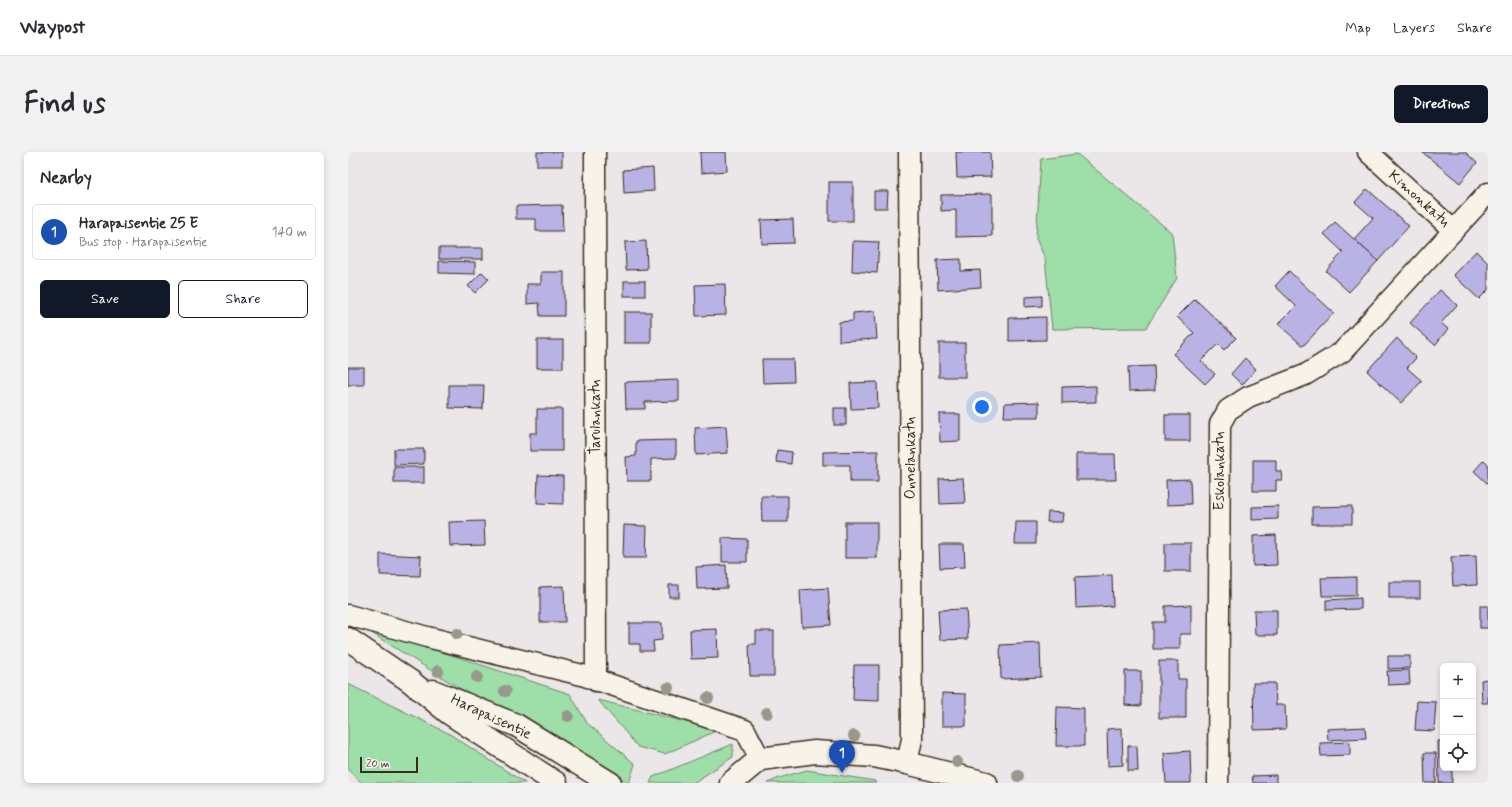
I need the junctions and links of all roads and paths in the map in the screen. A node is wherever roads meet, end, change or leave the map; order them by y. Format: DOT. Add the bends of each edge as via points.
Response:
graph roads {
  1 [pos="596,152"];
  2 [pos="909,152"];
  3 [pos="1368,152"];
  4 [pos="1488,193"];
  5 [pos="1453,230"];
  6 [pos="348,615"];
  7 [pos="348,640"];
  8 [pos="410,681"];
  9 [pos="596,681"];
  10 [pos="760,759"];
  11 [pos="907,763"];
  12 [pos="556,783"];
  13 [pos="610,783"];
  14 [pos="730,783"];
  15 [pos="986,783"];
  16 [pos="1218,783"];
  1 -- 9 [label="street, Tarulankatu"];
  2 -- 11 [label="street, Onnelankatu" via="912,739"];
  3 -- 5 [label="street, Kimonkatu"];
  4 -- 5 [label="street, Eskolankatu"];
  5 -- 16 [label="street, Eskolankatu" via="1342,352 1306,375 1248,397 1228,410 1220,424"];
  6 -- 9 [label="street" via="582,675"];
  7 -- 8 [label="main road, Harapaisentie"];
  8 -- 12 [label="main road, Harapaisentie" via="449,713"];
  8 -- 13 [label="main road, Harapaisentie" via="516,725"];
  9 -- 10 [label="street" via="745,730"];
  10 -- 11 [label="main road" via="815,752 874,756"];
  10 -- 14 [label="main road"];
  11 -- 15 [label="main road"];
}
